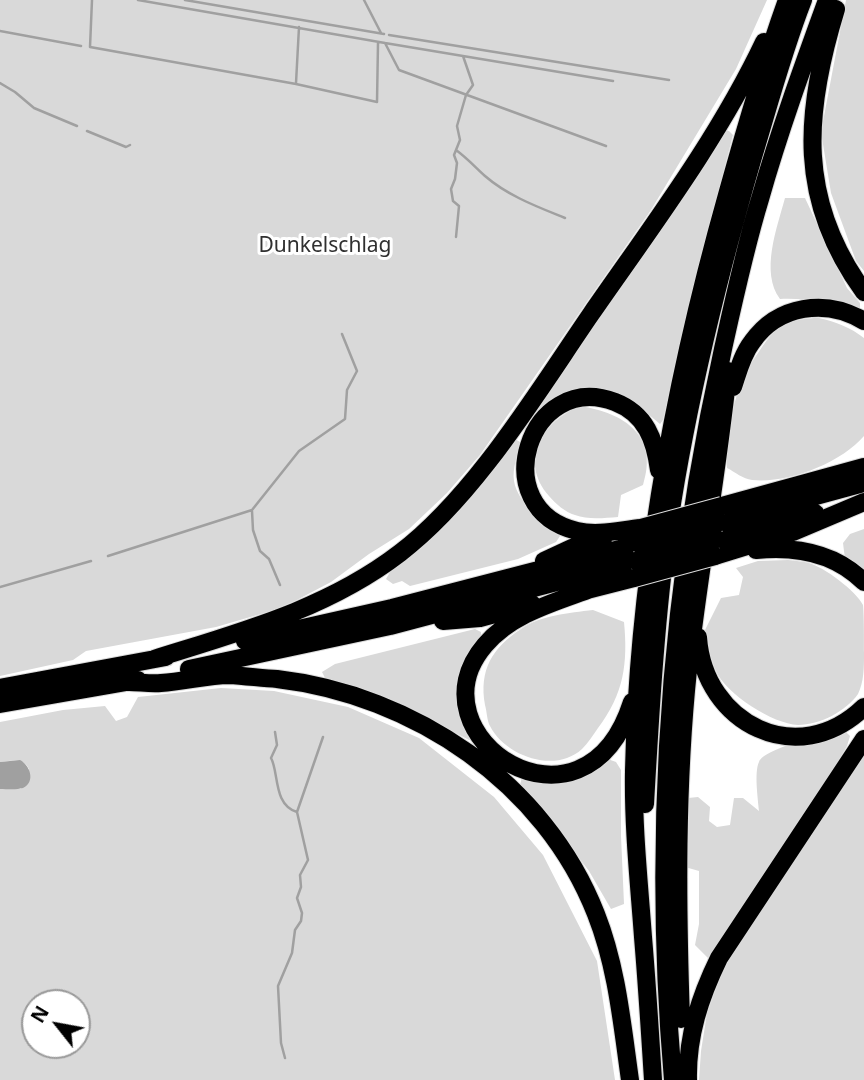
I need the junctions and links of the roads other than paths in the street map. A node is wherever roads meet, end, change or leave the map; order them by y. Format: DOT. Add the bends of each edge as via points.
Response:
graph roads {
  1 [pos="782,0"];
  2 [pos="788,0"];
  3 [pos="803,0"];
  4 [pos="827,0"];
  5 [pos="838,0"];
  6 [pos="737,284"];
  7 [pos="864,292"];
  8 [pos="864,321"];
  9 [pos="723,417"];
  10 [pos="864,453"];
  11 [pos="864,467"];
  12 [pos="815,480"];
  13 [pos="864,483"];
  14 [pos="661,487"];
  15 [pos="864,501"];
  16 [pos="719,531"];
  17 [pos="637,553"];
  18 [pos="864,582"];
  19 [pos="593,588"];
  20 [pos="697,598"];
  21 [pos="390,626"];
  22 [pos="154,659"];
  23 [pos="639,679"];
  24 [pos="129,682"];
  25 [pos="0,688"];
  26 [pos="0,704"];
  27 [pos="864,707"];
  28 [pos="864,739"];
  29 [pos="644,943"];
  30 [pos="630,1080"];
  31 [pos="653,1080"];
  32 [pos="673,1080"];
  33 [pos="686,1080"];
  1 -- 22 [label="highway" via="745,80 702,153 526,410 453,503 400,553 319,602 279,620"];
  2 -- 14 [label="highway" via="715,239"];
  3 -- 29 [label="highway" via="716,286 666,544 642,861"];
  4 -- 6 [label="highway" via="782,126"];
  5 -- 7 [label="highway" via="818,80 813,169 833,242"];
  6 -- 9 [label="highway"];
  6 -- 32 [label="highway" via="695,494 674,662 664,880"];
  8 -- 9 [label="highway" via="823,307 793,311 775,320 747,349"];
  9 -- 20 [label="highway"];
  10 -- 12 [label="highway"];
  11 -- 12 [label="highway"];
  12 -- 16 [label="highway"];
  13 -- 16 [label="highway"];
  14 -- 17 [label="highway" via="650,433 638,416 619,404 592,398 569,402 544,418 532,435 525,457 526,479 545,514 562,526"];
  14 -- 23 [label="highway" via="650,547"];
  15 -- 16 [label="highway"];
  16 -- 17 [label="highway, bridge"];
  16 -- 17 [label="highway, bridge"];
  16 -- 18 [label="highway" via="771,549 801,550 836,561"];
  17 -- 19 [label="highway"];
  17 -- 21 [label="highway"];
  17 -- 22 [label="highway"];
  19 -- 21 [label="highway" via="480,618"];
  19 -- 23 [label="highway" via="530,611 486,644 476,657 468,683 469,711 477,731 497,756 525,771 557,774 577,769 598,757 617,735"];
  20 -- 27 [label="highway" via="699,649 705,671 723,703 746,722 779,736 805,737 837,727"];
  20 -- 33 [label="highway" via="679,830"];
  21 -- 24 [label="highway"];
  22 -- 25 [label="highway"];
  23 -- 29 [label="highway" via="635,841"];
  24 -- 26 [label="highway"];
  24 -- 30 [label="highway" via="227,675 336,690 378,704 448,739 502,779 542,822 583,883 613,968"];
  28 -- 33 [label="highway" via="719,958 695,1020"];
  29 -- 31 [label="highway"];
}
